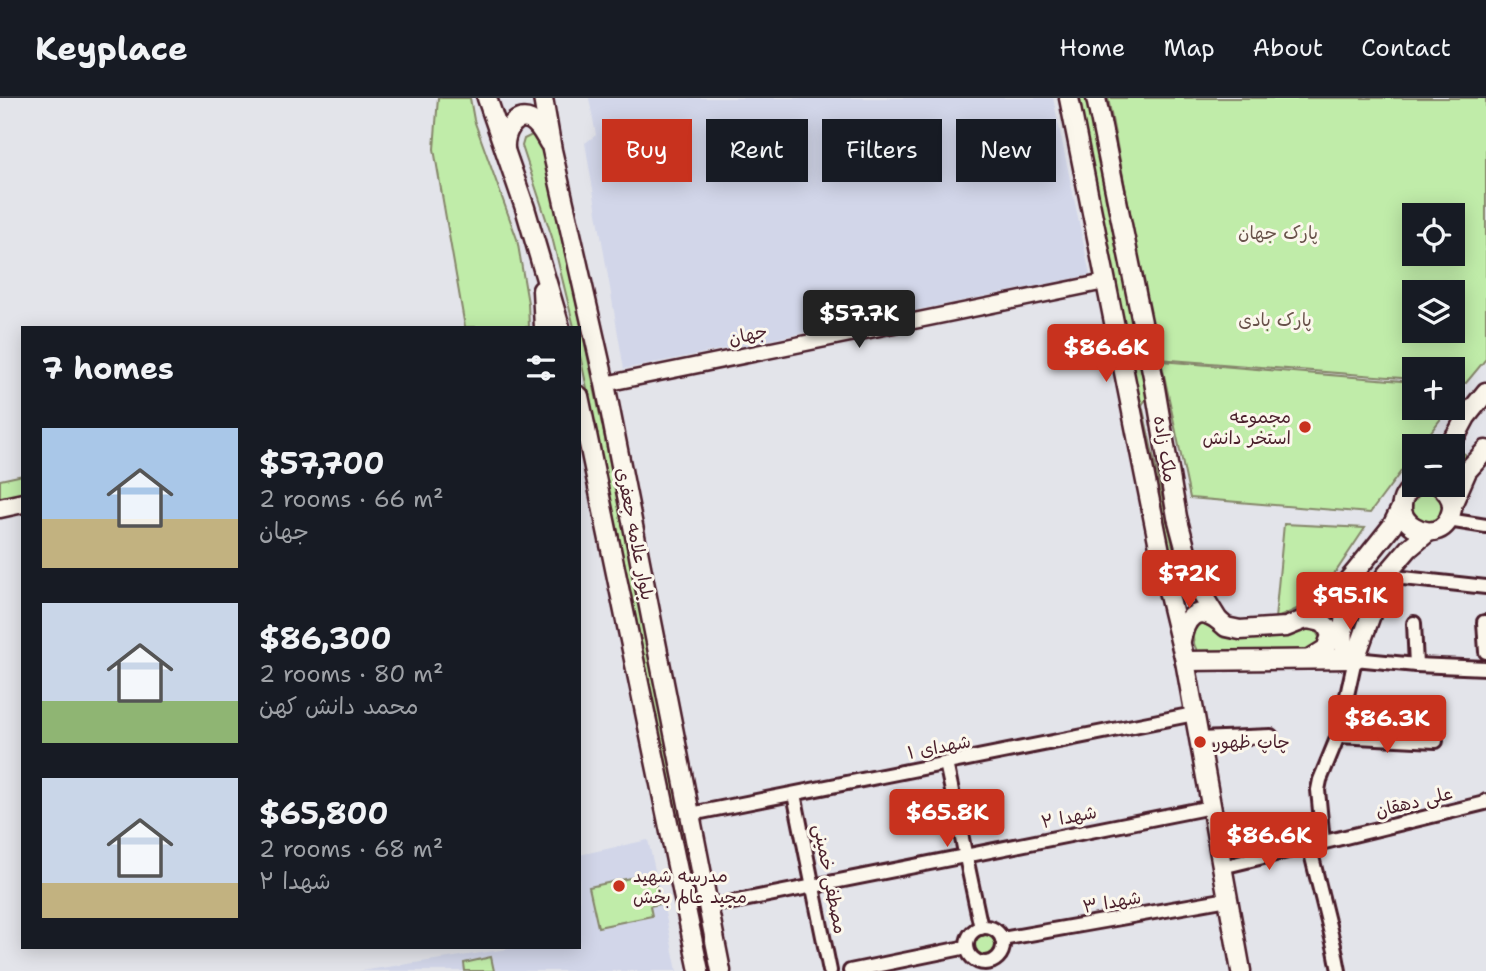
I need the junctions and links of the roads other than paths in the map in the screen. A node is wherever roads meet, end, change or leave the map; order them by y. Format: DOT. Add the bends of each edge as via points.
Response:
graph roads {
  1 [pos="487,98"];
  2 [pos="543,98"];
  3 [pos="1069,98"];
  4 [pos="1096,98"];
  5 [pos="552,149"];
  6 [pos="505,155"];
  7 [pos="540,259"];
  8 [pos="1105,282"];
  9 [pos="544,326"];
  10 [pos="560,326"];
  11 [pos="605,384"];
  12 [pos="1486,393"];
  13 [pos="581,406"];
  14 [pos="1456,434"];
  15 [pos="1465,444"];
  16 [pos="1484,452"];
  17 [pos="1405,497"];
  18 [pos="1450,497"];
  19 [pos="21,503"];
  20 [pos="1402,506"];
  21 [pos="0,508"];
  22 [pos="1450,513"];
  23 [pos="1486,526"];
  24 [pos="1428,532"];
  25 [pos="1356,571"];
  26 [pos="1385,576"];
  27 [pos="1194,581"];
  28 [pos="1486,587"];
  29 [pos="1168,591"];
  30 [pos="1306,619"];
  31 [pos="1219,620"];
  32 [pos="1484,622"];
  33 [pos="1414,623"];
  34 [pos="1181,643"];
  35 [pos="1486,652"];
  36 [pos="1309,659"];
  37 [pos="1350,659"];
  38 [pos="1185,661"];
  39 [pos="1416,665"];
  40 [pos="1486,668"];
  41 [pos="1194,714"];
  42 [pos="1271,736"];
  43 [pos="1338,736"];
  44 [pos="1199,738"];
  45 [pos="1436,741"];
  46 [pos="946,763"];
  47 [pos="794,794"];
  48 [pos="1486,802"];
  49 [pos="1211,807"];
  50 [pos="691,814"];
  51 [pos="1323,842"];
  52 [pos="1309,845"];
  53 [pos="965,856"];
  54 [pos="1222,867"];
  55 [pos="813,886"];
  56 [pos="1228,899"];
  57 [pos="727,903"];
  58 [pos="981,928"];
  59 [pos="1002,939"];
  60 [pos="967,947"];
  61 [pos="990,967"];
  62 [pos="699,971"];
  63 [pos="721,971"];
  64 [pos="830,971"];
  65 [pos="850,971"];
  66 [pos="1241,971"];
  67 [pos="1339,971"];
  1 -- 6 [label="main road"];
  2 -- 5 [label="main road, بلوار علامه جعفری"];
  3 -- 8 [label="main road, ملک زاده"];
  4 -- 27 [label="main road, ملک زاده" via="1177,517"];
  5 -- 6 [label="main road" via="540,127 524,119 509,128"];
  5 -- 11 [label="main road, بلوار علامه جعفری"];
  6 -- 7 [label="main road"];
  7 -- 9 [label="main road"];
  7 -- 10 [label="main road"];
  8 -- 11 [label="street, جهان"];
  8 -- 29 [label="main road, ملک زاده"];
  11 -- 50 [label="main road, بلوار علامه جعفری"];
  12 -- 14 [label="main road"];
  13 -- 62 [label="main road, بلوار علامه جعفری"];
  15 -- 16 [label="main road"];
  16 -- 22 [label="main road" via="1467,471"];
  17 -- 20 [label="main road"];
  18 -- 22 [label="main road"];
  19 -- 21 [label="main road"];
  20 -- 24 [label="main road" via="1412,527"];
  20 -- 25 [label="main road"];
  22 -- 23 [label="street"];
  22 -- 24 [label="main road" via="1443,526"];
  24 -- 26 [label="main road"];
  25 -- 30 [label="main road" via="1332,599"];
  25 -- 37 [label="main road" via="1342,635"];
  26 -- 28 [label="street"];
  26 -- 37 [label="main road"];
  27 -- 29 [label="main road" via="1189,590"];
  27 -- 31 [label="main road, ملک زاده"];
  29 -- 34 [label="main road, ملک زاده"];
  30 -- 31 [label="main road" via="1286,627 1240,630"];
  30 -- 36 [label="main road" via="1320,621 1331,636 1326,649"];
  31 -- 34 [label="main road" via="1205,613 1191,617"];
  32 -- 35 [label="street"];
  33 -- 39 [label="street"];
  34 -- 38 [label="main road, ملک زاده"];
  36 -- 37 [label="main road"];
  36 -- 38 [label="main road"];
  37 -- 39 [label="street"];
  37 -- 43 [label="street"];
  38 -- 41 [label="main road, ملک زاده"];
  39 -- 40 [label="street"];
  41 -- 44 [label="main road, ملک زاده"];
  41 -- 46 [label="street, شهدای ۱"];
  42 -- 44 [label="street"];
  43 -- 45 [label="street"];
  43 -- 51 [label="street" via="1318,790"];
  44 -- 49 [label="main road, ملک زاده"];
  46 -- 47 [label="street, شهدای ۱"];
  46 -- 53 [label="street"];
  47 -- 50 [label="street, شهدای ۱"];
  47 -- 55 [label="street, مصطفی خمینی"];
  48 -- 51 [label="street, علی دهقان"];
  49 -- 53 [label="street, شهدا ۲"];
  49 -- 54 [label="main road, ملک زاده"];
  50 -- 63 [label="main road, بلوار علامه جعفری"];
  51 -- 52 [label="street, علی دهقان"];
  52 -- 54 [label="street, علی دهقان"];
  52 -- 67 [label="street"];
  53 -- 55 [label="street, شهدا ۲"];
  53 -- 58 [label="street"];
  54 -- 56 [label="main road, ملک زاده"];
  55 -- 57 [label="street, شهدا ۲"];
  55 -- 64 [label="street, مصطفی خمینی"];
  56 -- 59 [label="street, شهدا ۳"];
  56 -- 66 [label="main road, ملک زاده"];
  58 -- 59 [label="street" via="995,930"];
  58 -- 60 [label="street" via="973,931"];
  59 -- 61 [label="street" via="1002,951"];
  60 -- 61 [label="street" via="972,958"];
  60 -- 65 [label="street"];
}
